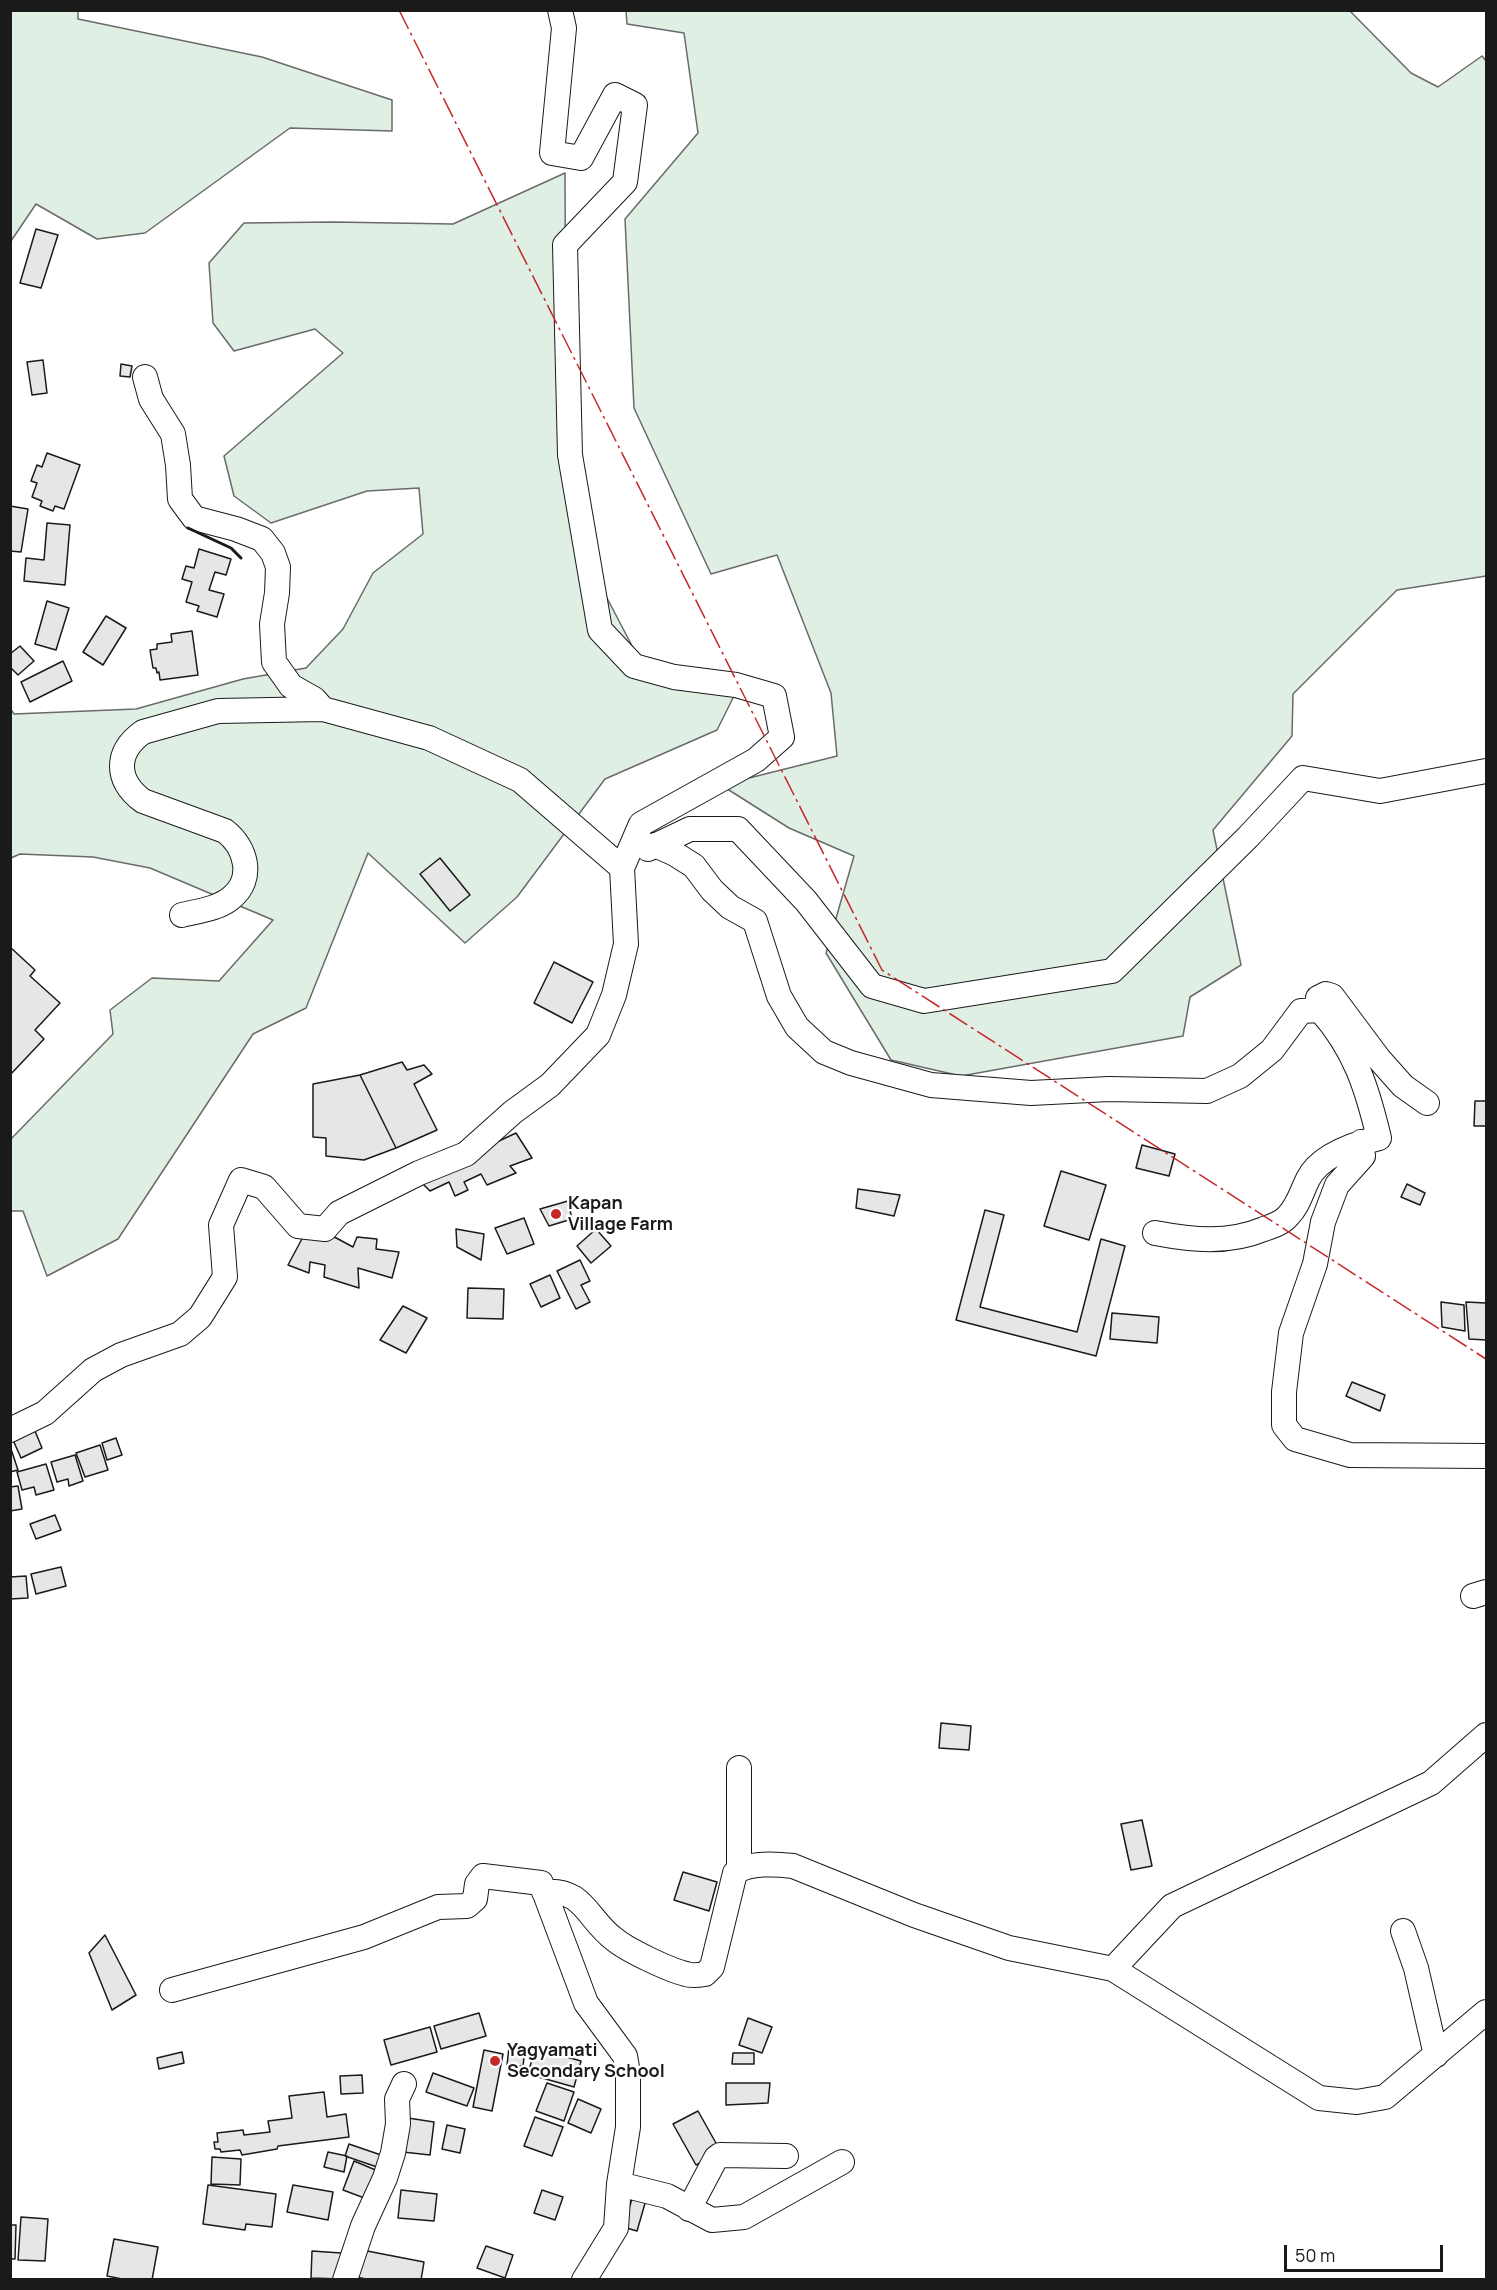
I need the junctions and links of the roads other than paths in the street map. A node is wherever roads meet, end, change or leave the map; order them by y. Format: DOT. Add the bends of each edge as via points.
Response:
graph roads {
  1 [pos="560,10"];
  2 [pos="145,377"];
  3 [pos="323,709"];
  4 [pos="1486,771"];
  5 [pos="655,845"];
  6 [pos="622,868"];
  7 [pos="182,915"];
  8 [pos="1320,1010"];
  9 [pos="1426,1103"];
  10 [pos="1361,1143"];
  11 [pos="1155,1233"];
  12 [pos="10,1430"];
  13 [pos="1486,1456"];
  14 [pos="1486,1735"];
  15 [pos="739,1768"];
  16 [pos="739,1869"];
  17 [pos="544,1892"];
  18 [pos="1403,1931"];
  19 [pos="1113,1970"];
  20 [pos="172,1990"];
  21 [pos="1486,2012"];
  22 [pos="1436,2055"];
  23 [pos="404,2084"];
  24 [pos="786,2156"];
  25 [pos="842,2162"];
  26 [pos="619,2184"];
  27 [pos="689,2209"];
  28 [pos="345,2280"];
  29 [pos="584,2280"];
  1 -- 6 [label="street" via="564,28 552,153 580,158 615,95 635,105 625,182 566,245 570,455 600,630 634,666 774,696 782,737 756,760 641,824"];
  2 -- 3 [label="street" via="151,399 173,434 180,499 194,518 262,539 273,553 278,567 272,624 274,662 291,686"];
  3 -- 6 [label="street" via="429,738 520,780"];
  3 -- 7 [label="street" via="218,711 143,732 126,749 122,772 133,794 225,831 242,850 245,876 231,898 220,905"];
  4 -- 5 [label="street" via="1380,791 1303,778 1112,971 924,1000 872,986 806,901 738,829 690,829"];
  5 -- 6 [label="street"];
  5 -- 8 [label="street" via="694,866 712,890 755,921 779,996 797,1027 824,1052 932,1085 1031,1093 1109,1089 1207,1091 1240,1076 1272,1050 1301,1011"];
  6 -- 12 [label="street" via="626,944 614,995 598,1035 550,1085 466,1154 339,1213 326,1229 298,1226 264,1187 241,1180 221,1225 225,1277 200,1317 180,1334 93,1370 45,1413"];
  8 -- 9 [label="street" via="1318,998 1332,996 1379,1059 1403,1086"];
  8 -- 10 [label="street" via="1347,1045 1365,1086 1379,1138"];
  10 -- 11 [label="street" via="1328,1158 1310,1176 1298,1202 1279,1223 1224,1240 1191,1240"];
  10 -- 13 [label="street" via="1363,1156 1337,1185 1323,1222 1315,1264 1291,1333 1284,1425 1295,1439 1350,1455"];
  14 -- 19 [label="street" via="1431,1783 1172,1906"];
  15 -- 16 [label="street"];
  16 -- 17 [label="street" via="712,1967 705,1974 687,1975 640,1954 614,1940 581,1902 558,1891"];
  16 -- 19 [label="street" via="793,1866 1009,1948"];
  17 -- 20 [label="street" via="541,1883 483,1876 477,1884 475,1899 467,1906 438,1907 364,1937"];
  17 -- 26 [label="street" via="586,2002 625,2056 628,2127"];
  18 -- 22 [label="street" via="1416,1968"];
  19 -- 22 [label="street" via="1319,2098 1357,2102 1385,2097"];
  21 -- 22 [label="street"];
  23 -- 28 [label="street" via="397,2099 393,2153"];
  24 -- 27 [label="street" via="720,2155"];
  25 -- 27 [label="street" via="744,2217 712,2220"];
  26 -- 27 [label="street" via="667,2196"];
  26 -- 29 [label="street" via="616,2228"];
}
